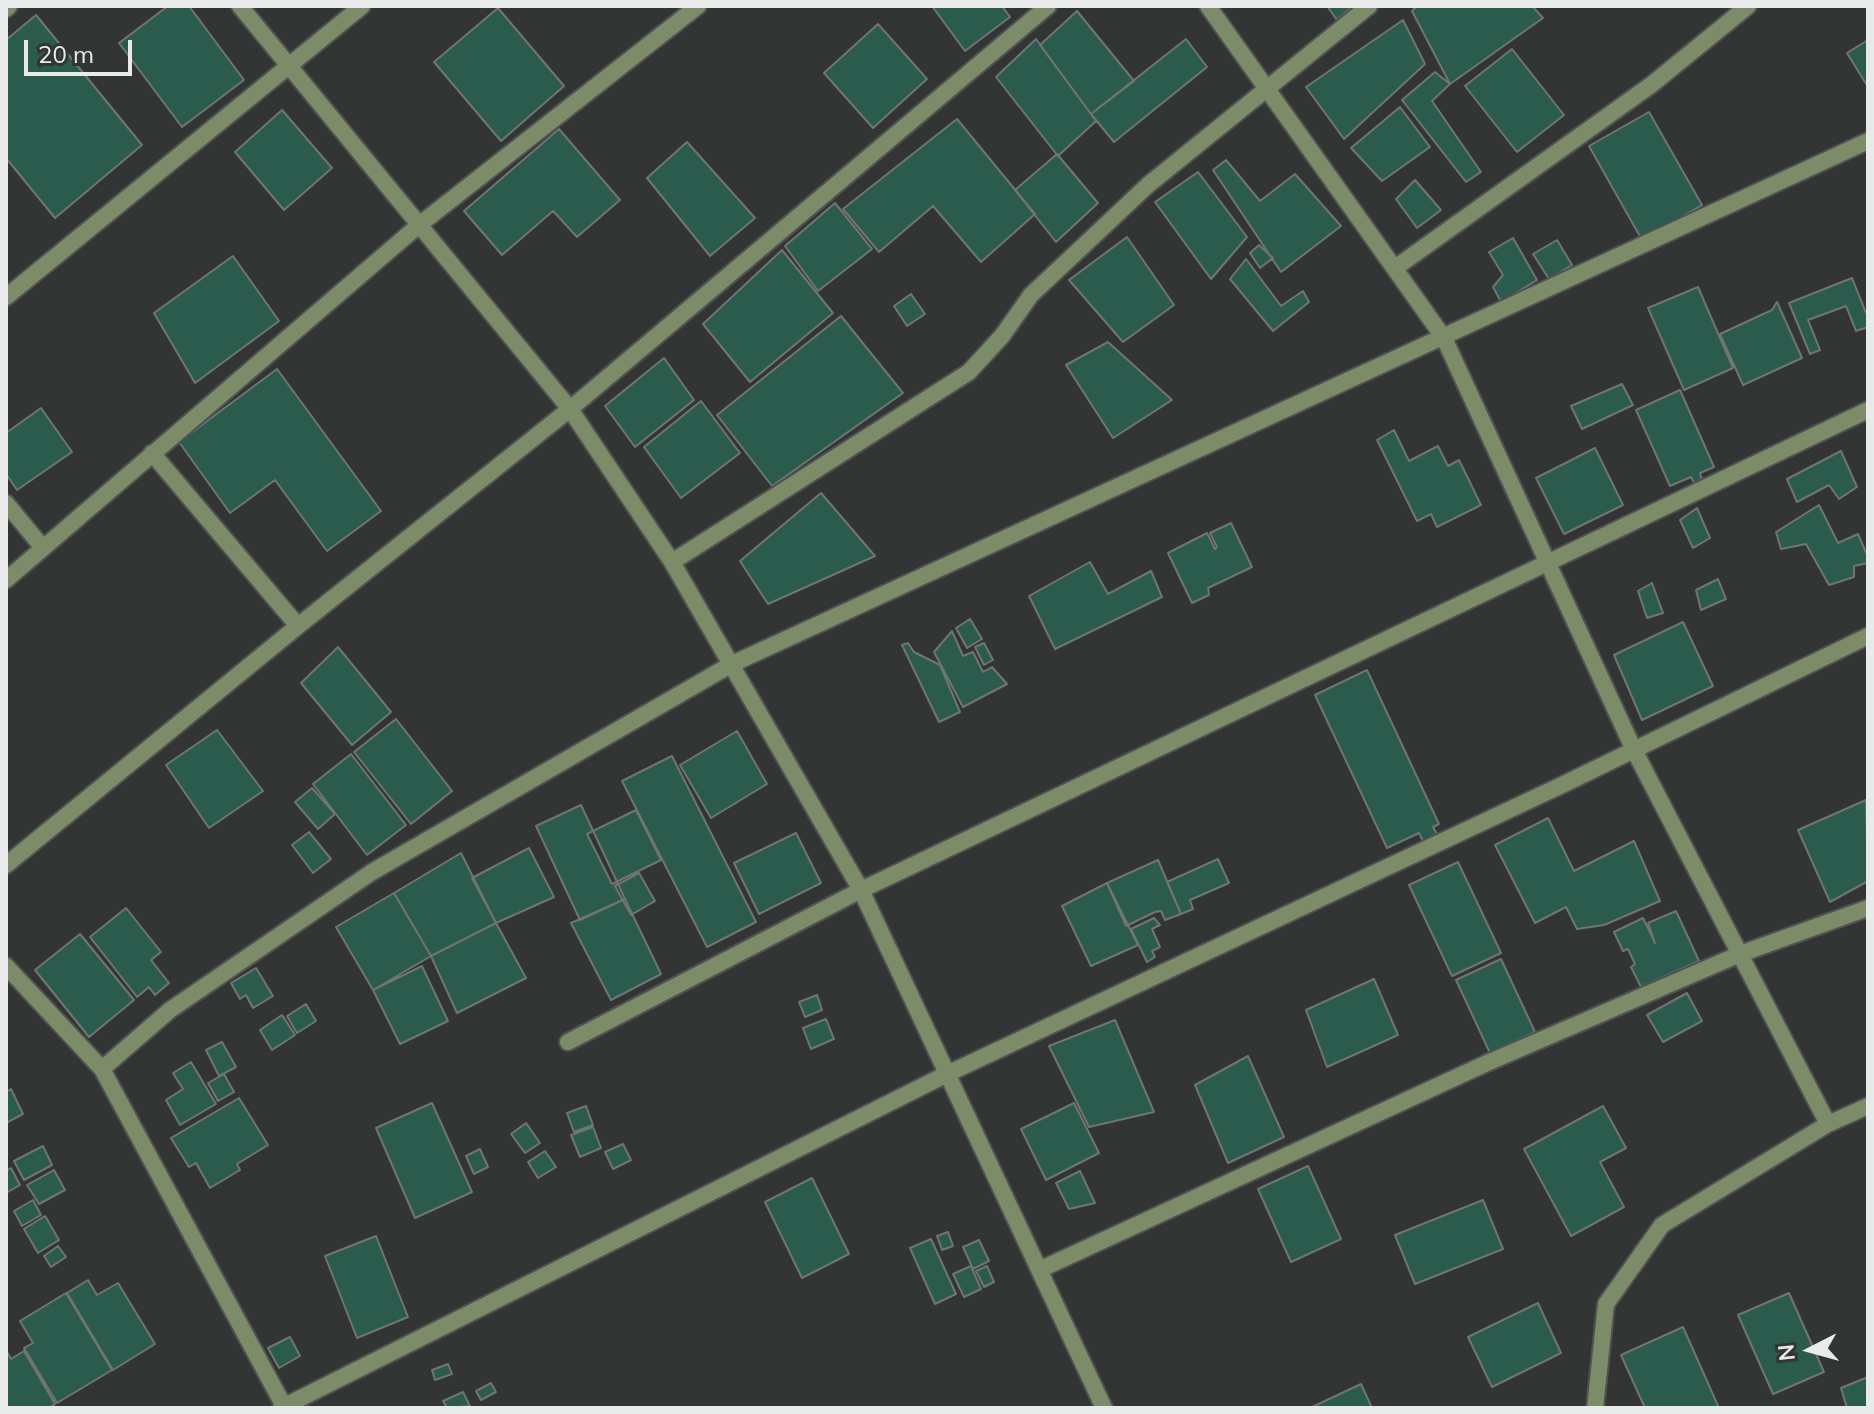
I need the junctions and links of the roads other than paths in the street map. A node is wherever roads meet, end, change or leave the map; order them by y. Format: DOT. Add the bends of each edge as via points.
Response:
graph roads {
  1 [pos="240,6"];
  2 [pos="362,6"];
  3 [pos="698,6"];
  4 [pos="1048,6"];
  5 [pos="1208,6"];
  6 [pos="1369,6"];
  7 [pos="1748,6"];
  8 [pos="288,65"];
  9 [pos="1266,87"];
  10 [pos="1868,141"];
  11 [pos="419,225"];
  12 [pos="1395,268"];
  13 [pos="6,297"];
  14 [pos="1444,338"];
  15 [pos="570,409"];
  16 [pos="1868,410"];
  17 [pos="152,453"];
  18 [pos="6,503"];
  19 [pos="43,548"];
  20 [pos="672,562"];
  21 [pos="1549,562"];
  22 [pos="6,580"];
  23 [pos="298,626"];
  24 [pos="1868,636"];
  25 [pos="732,664"];
  26 [pos="1634,750"];
  27 [pos="6,865"];
  28 [pos="861,890"];
  29 [pos="1868,908"];
  30 [pos="1740,954"];
  31 [pos="6,966"];
  32 [pos="568,1042"];
  33 [pos="102,1069"];
  34 [pos="947,1074"];
  35 [pos="1868,1106"];
  36 [pos="1828,1124"];
  37 [pos="1039,1270"];
  38 [pos="283,1408"];
  39 [pos="1104,1408"];
  40 [pos="1595,1408"];
  1 -- 8 [label="street"];
  2 -- 8 [label="street"];
  3 -- 11 [label="street"];
  4 -- 15 [label="street"];
  5 -- 9 [label="street"];
  6 -- 9 [label="street"];
  7 -- 12 [label="street" via="1651,85"];
  8 -- 11 [label="street"];
  8 -- 13 [label="street"];
  9 -- 12 [label="street"];
  9 -- 20 [label="street" via="1148,185 1031,295 969,372"];
  10 -- 14 [label="street"];
  11 -- 15 [label="street"];
  11 -- 17 [label="street"];
  12 -- 14 [label="street"];
  14 -- 21 [label="street"];
  14 -- 25 [label="street"];
  15 -- 20 [label="street"];
  15 -- 23 [label="street"];
  16 -- 21 [label="street"];
  17 -- 19 [label="street"];
  17 -- 23 [label="street"];
  18 -- 19 [label="street"];
  19 -- 22 [label="street"];
  20 -- 25 [label="street"];
  21 -- 26 [label="street"];
  21 -- 28 [label="street"];
  23 -- 27 [label="street"];
  24 -- 26 [label="street"];
  25 -- 28 [label="street"];
  25 -- 33 [label="street" via="372,872 170,1010"];
  26 -- 30 [label="street"];
  26 -- 34 [label="street"];
  28 -- 32 [label="street"];
  28 -- 34 [label="street"];
  29 -- 30 [label="street"];
  30 -- 36 [label="street"];
  30 -- 37 [label="street" via="1487,1063"];
  31 -- 33 [label="street"];
  33 -- 38 [label="street"];
  34 -- 37 [label="street"];
  34 -- 38 [label="street"];
  35 -- 36 [label="street"];
  36 -- 40 [label="street" via="1662,1225 1606,1304"];
  37 -- 39 [label="street"];
}
